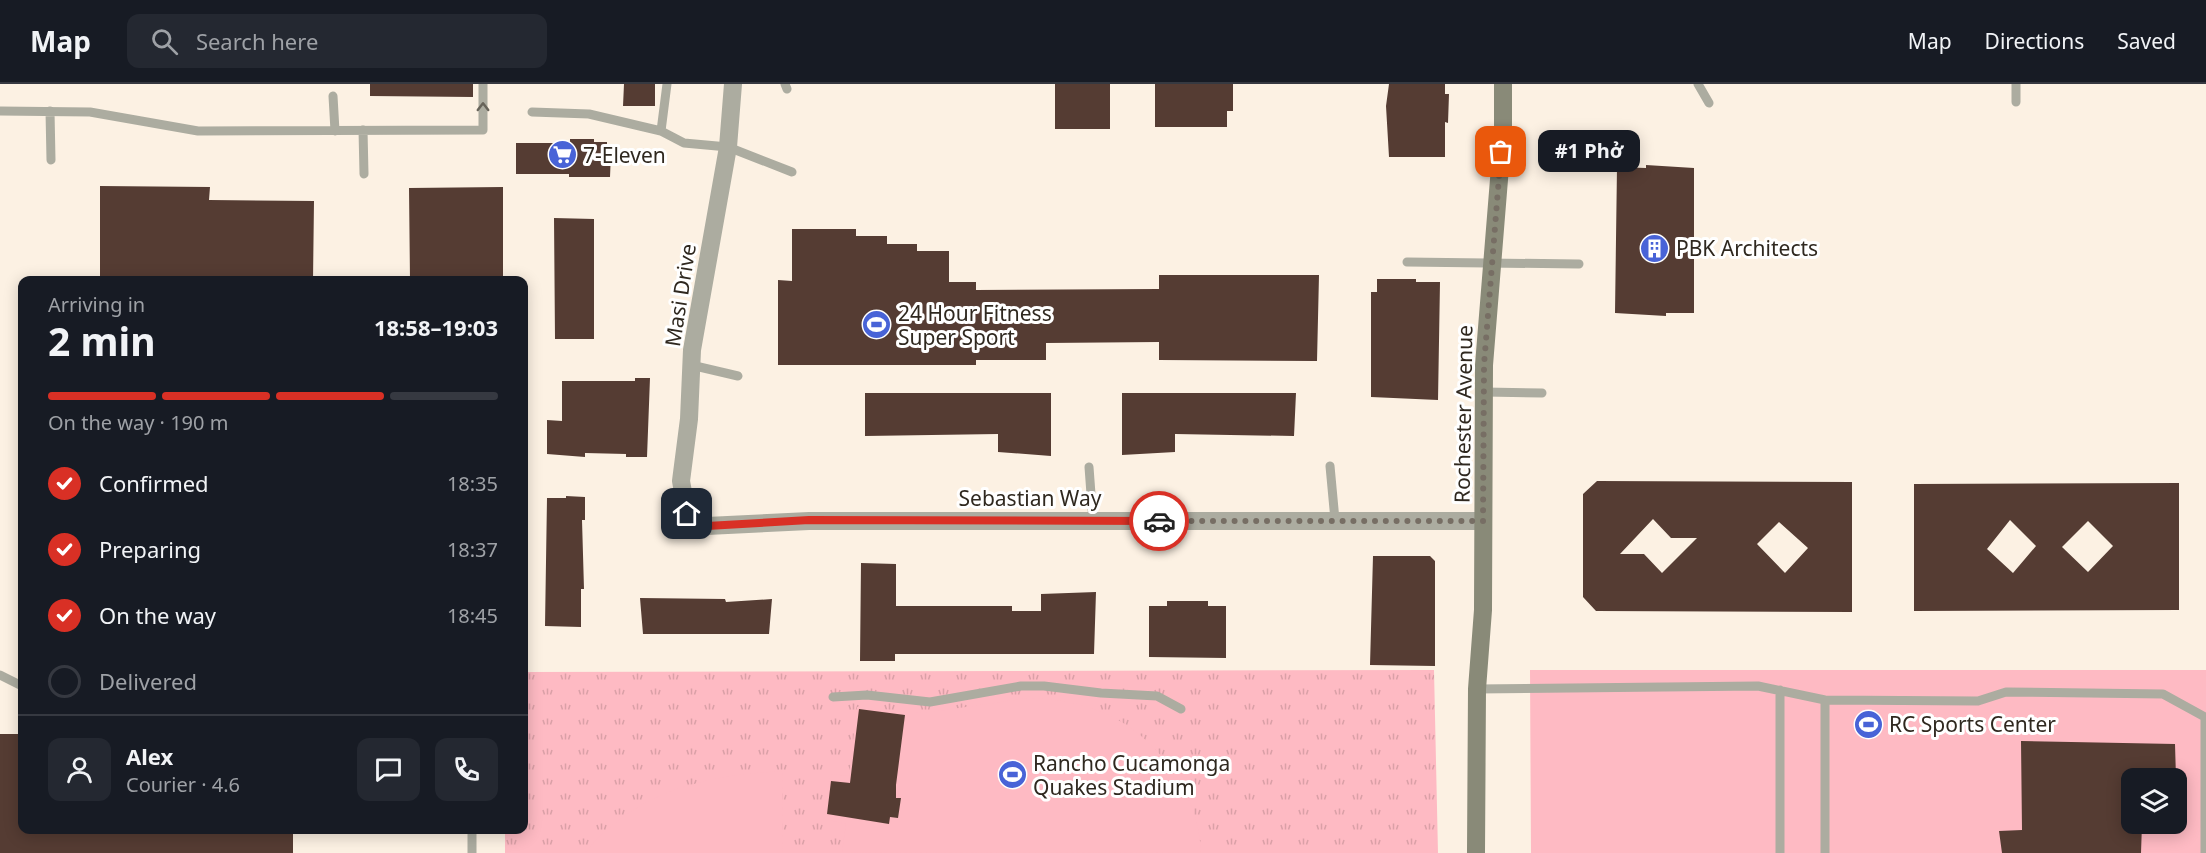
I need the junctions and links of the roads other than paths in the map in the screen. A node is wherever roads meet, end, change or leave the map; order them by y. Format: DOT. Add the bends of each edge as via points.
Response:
graph roads {
  1 [pos="483,84"];
  2 [pos="667,84"];
  3 [pos="733,84"];
  4 [pos="1503,84"];
  5 [pos="1698,84"];
  6 [pos="2016,84"];
  7 [pos="333,96"];
  8 [pos="2016,102"];
  9 [pos="1709,103"];
  10 [pos="0,111"];
  11 [pos="50,111"];
  12 [pos="532,112"];
  13 [pos="363,130"];
  14 [pos="335,131"];
  15 [pos="661,131"];
  16 [pos="728,147"];
  17 [pos="51,160"];
  18 [pos="792,172"];
  19 [pos="364,174"];
  20 [pos="1407,262"];
  21 [pos="1492,262"];
  22 [pos="1579,264"];
  23 [pos="691,365"];
  24 [pos="738,376"];
  25 [pos="1485,392"];
  26 [pos="1542,393"];
  27 [pos="1329,466"];
  28 [pos="1089,467"];
  29 [pos="687,514"];
  30 [pos="1335,520"];
  31 [pos="1093,521"];
  32 [pos="1483,521"];
  33 [pos="0,675"];
  34 [pos="18,684"];
  35 [pos="1477,689"];
  36 [pos="1780,690"];
  37 [pos="833,697"];
  38 [pos="1825,700"];
  39 [pos="1181,709"];
  40 [pos="472,834"];
  41 [pos="472,853"];
  42 [pos="1476,853"];
  43 [pos="1780,853"];
  44 [pos="1825,853"];
  45 [pos="2205,853"];
  13 -- 1 [label="lane, one-way" via="483,129"];
  2 -- 15 [label="lane"];
  3 -- 16 [label="street, Masi Drive"];
  4 -- 21 [label="main road, Rochester Avenue"];
  5 -- 9 [label="lane"];
  6 -- 8 [label="lane"];
  7 -- 14 [label="lane"];
  10 -- 11 [label="lane"];
  11 -- 14 [label="lane" via="98,113 198,131"];
  11 -- 17 [label="lane"];
  12 -- 15 [label="lane" via="590,114"];
  13 -- 14 [label="lane"];
  13 -- 19 [label="lane"];
  15 -- 16 [label="lane" via="684,143"];
  16 -- 18 [label="lane"];
  16 -- 23 [label="street, Masi Drive"];
  20 -- 21 [label="lane"];
  21 -- 22 [label="lane"];
  21 -- 25 [label="main road, Rochester Avenue"];
  23 -- 24 [label="lane"];
  23 -- 29 [label="street, Masi Drive" via="681,480"];
  25 -- 26 [label="lane"];
  25 -- 32 [label="main road, Rochester Avenue"];
  27 -- 30 [label="lane"];
  28 -- 31 [label="lane"];
  29 -- 31 [label="street, Sebastian Way" via="707,526 809,520"];
  30 -- 31 [label="street, Sebastian Way"];
  30 -- 32 [label="street, Sebastian Way"];
  32 -- 35 [label="main road, Rochester Avenue" via="1483,610"];
  33 -- 34 [label="lane"];
  35 -- 36 [label="lane" via="1758,686"];
  35 -- 42 [label="main road, Rochester Avenue"];
  36 -- 38 [label="lane"];
  36 -- 43 [label="lane"];
  37 -- 39 [label="lane" via="867,695 930,702 1021,686 1044,686 1157,696"];
  38 -- 44 [label="lane"];
  38 -- 45 [label="lane" via="1978,701 2006,692 2163,694 2205,717"];
  40 -- 41 [label="lane"];
}
